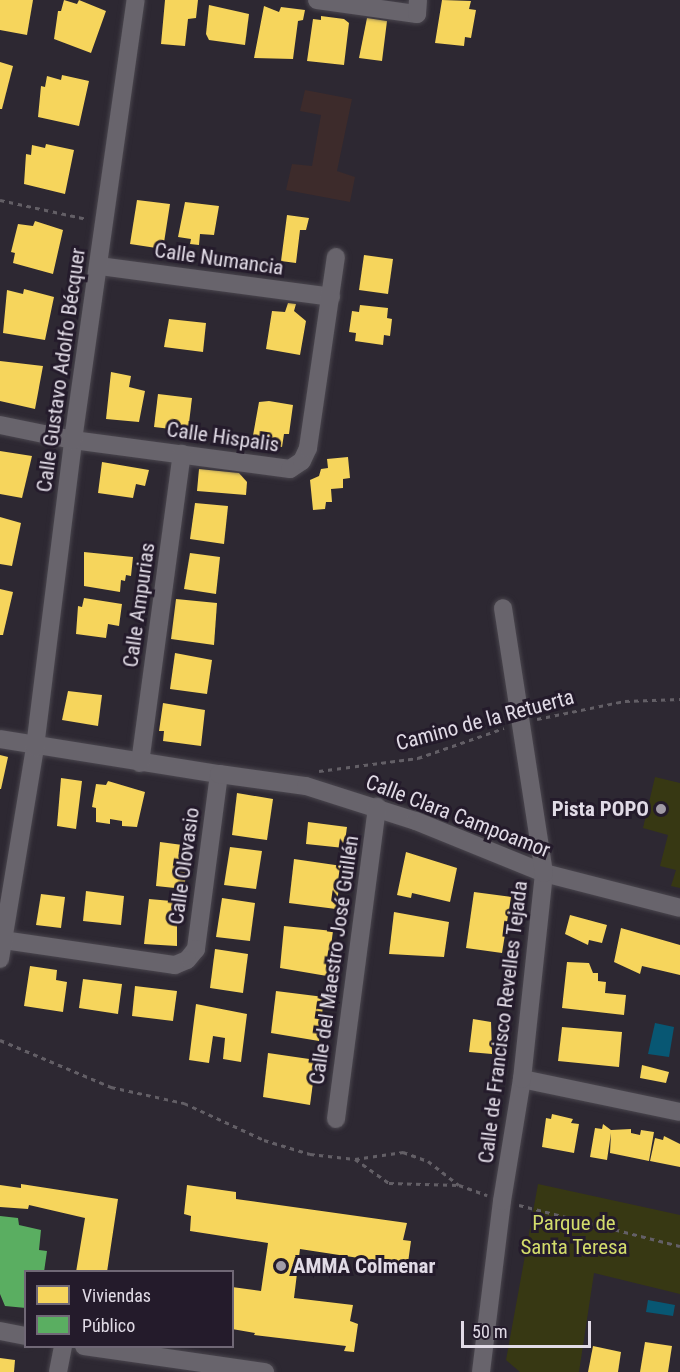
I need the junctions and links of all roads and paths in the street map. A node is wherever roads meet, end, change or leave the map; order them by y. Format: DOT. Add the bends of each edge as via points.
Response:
graph roads {
  1 [pos="136,0"];
  2 [pos="317,0"];
  3 [pos="417,7"];
  4 [pos="0,200"];
  5 [pos="104,223"];
  6 [pos="336,257"];
  7 [pos="100,266"];
  8 [pos="331,297"];
  9 [pos="0,425"];
  10 [pos="73,440"];
  11 [pos="182,454"];
  12 [pos="503,608"];
  13 [pos="680,699"];
  14 [pos="522,722"];
  15 [pos="0,739"];
  16 [pos="36,747"];
  17 [pos="140,762"];
  18 [pos="316,772"];
  19 [pos="219,774"];
  20 [pos="377,807"];
  21 [pos="544,873"];
  22 [pos="680,908"];
  23 [pos="3,940"];
  24 [pos="0,959"];
  25 [pos="0,1040"];
  26 [pos="522,1078"];
  27 [pos="680,1112"];
  28 [pos="336,1119"];
  29 [pos="355,1159"];
  30 [pos="459,1185"];
  31 [pos="502,1201"];
  32 [pos="680,1246"];
  33 [pos="0,1331"];
  34 [pos="24,1336"];
  35 [pos="63,1348"];
  36 [pos="91,1348"];
  37 [pos="58,1372"];
  38 [pos="265,1372"];
  39 [pos="481,1372"];
  1 -- 5 [label="street, Calle Gustavo Adolfo Bécquer"];
  2 -- 3 [label="street"];
  4 -- 5 [label="path"];
  5 -- 7 [label="street, Calle Gustavo Adolfo Bécquer"];
  6 -- 8 [label="street, Calle Hispalis"];
  7 -- 8 [label="street, Calle Numancia"];
  7 -- 10 [label="street, Calle Gustavo Adolfo Bécquer"];
  8 -- 11 [label="street, Calle Hispalis" via="308,448 302,461 290,469"];
  9 -- 10 [label="street, Calle Hispalis"];
  10 -- 11 [label="street, Calle Hispalis"];
  10 -- 16 [label="street, Calle Gustavo Adolfo Bécquer"];
  11 -- 17 [label="street, Calle Ampurias"];
  12 -- 14 [label="street, Calle de Francisco Revelles Tejada"];
  13 -- 14 [label="path, Camino de la Retuerta" via="625,701"];
  14 -- 18 [label="path, Camino de la Retuerta" via="418,758"];
  14 -- 21 [label="street, Calle de Francisco Revelles Tejada"];
  15 -- 16 [label="street"];
  16 -- 17 [label="street"];
  16 -- 23 [label="street, Calle Gustavo Adolfo Bécquer"];
  17 -- 19 [label="street"];
  19 -- 20 [label="street, Calle Clara Campoamor" via="306,786"];
  19 -- 23 [label="street, Calle Olovasio" via="195,949 187,960 175,965"];
  20 -- 21 [label="street, Calle Clara Campoamor"];
  20 -- 28 [label="street, Calle del Maestro José Guillén"];
  21 -- 22 [label="street, Calle Clara Campoamor"];
  21 -- 26 [label="street, Calle de Francisco Revelles Tejada"];
  23 -- 24 [label="street, Calle Gustavo Adolfo Bécquer"];
  25 -- 29 [label="path" via="111,1087 184,1103 264,1140 310,1154"];
  26 -- 27 [label="street"];
  26 -- 31 [label="street, Calle de Francisco Revelles Tejada"];
  29 -- 30 [label="path" via="388,1183"];
  29 -- 30 [label="path" via="403,1152 428,1161"];
  30 -- 31 [label="path"];
  31 -- 32 [label="path"];
  31 -- 39 [label="street, Calle de Francisco Revelles Tejada"];
  33 -- 34 [label="street"];
  35 -- 37 [label="street"];
  36 -- 38 [label="street"];
}
